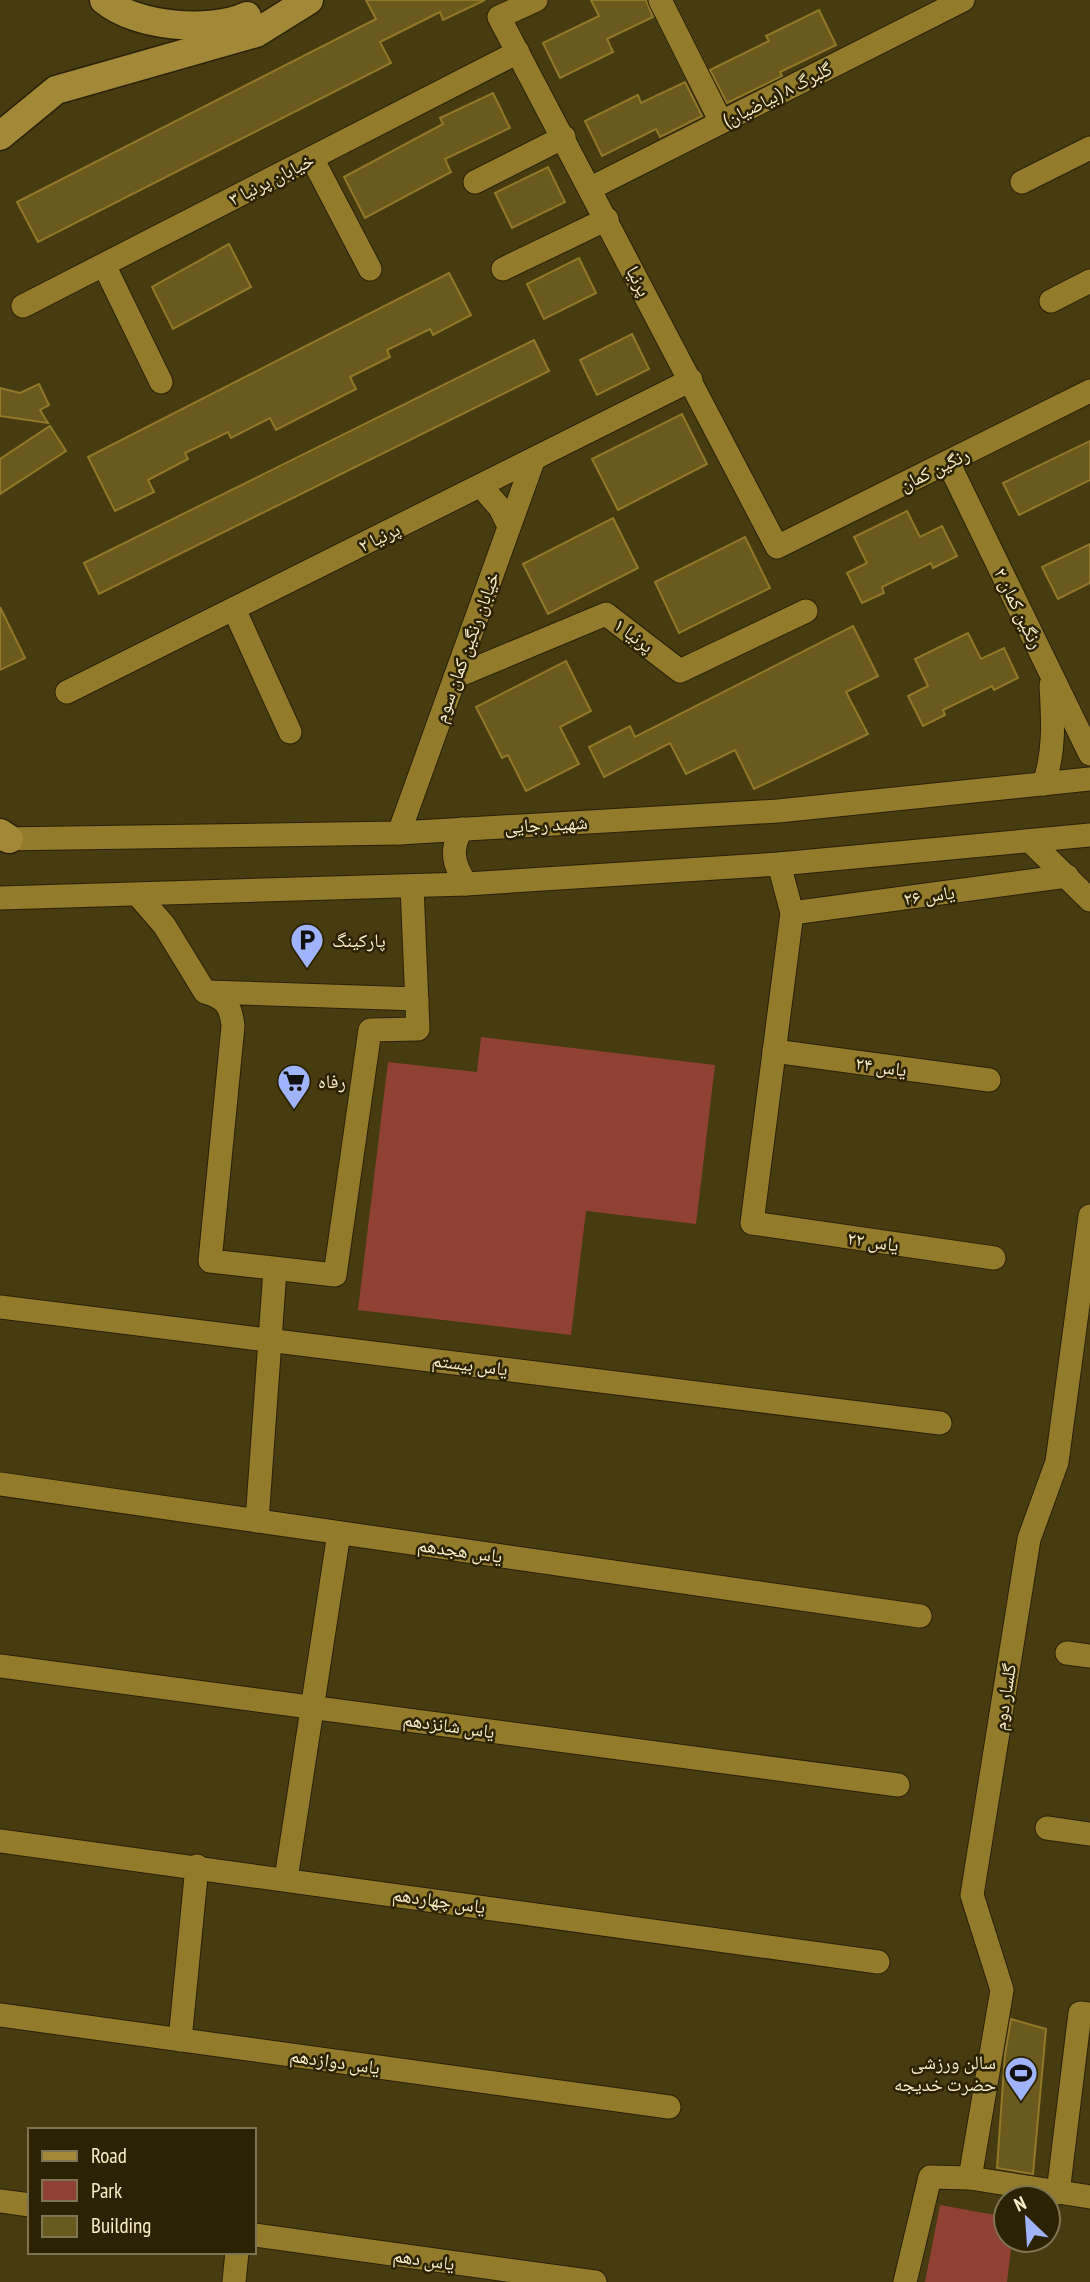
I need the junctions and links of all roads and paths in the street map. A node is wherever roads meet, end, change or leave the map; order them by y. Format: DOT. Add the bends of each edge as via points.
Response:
graph roads {
  1 [pos="104,0"];
  2 [pos="282,0"];
  3 [pos="309,0"];
  4 [pos="536,0"];
  5 [pos="660,0"];
  6 [pos="963,0"];
  7 [pos="518,52"];
  8 [pos="721,122"];
  9 [pos="0,136"];
  10 [pos="564,137"];
  11 [pos="1090,148"];
  12 [pos="312,158"];
  13 [pos="475,182"];
  14 [pos="1022,182"];
  15 [pos="591,188"];
  16 [pos="607,219"];
  17 [pos="104,265"];
  18 [pos="370,269"];
  19 [pos="503,269"];
  20 [pos="1090,281"];
  21 [pos="1051,301"];
  22 [pos="23,306"];
  23 [pos="691,380"];
  24 [pos="161,382"];
  25 [pos="1090,391"];
  26 [pos="533,461"];
  27 [pos="948,462"];
  28 [pos="481,486"];
  29 [pos="509,526"];
  30 [pos="778,547"];
  31 [pos="234,609"];
  32 [pos="806,611"];
  33 [pos="1050,672"];
  34 [pos="455,677"];
  35 [pos="67,692"];
  36 [pos="290,732"];
  37 [pos="1090,754"];
  38 [pos="1090,779"];
  39 [pos="1044,784"];
  40 [pos="462,829"];
  41 [pos="400,833"];
  42 [pos="1090,835"];
  43 [pos="2,841"];
  44 [pos="1030,841"];
  45 [pos="779,864"];
  46 [pos="1067,876"];
  47 [pos="466,884"];
  48 [pos="412,886"];
  49 [pos="5,894"];
  50 [pos="138,895"];
  51 [pos="1090,900"];
  52 [pos="792,913"];
  53 [pos="205,992"];
  54 [pos="416,999"];
  55 [pos="774,1051"];
  56 [pos="989,1080"];
  57 [pos="1090,1216"];
  58 [pos="994,1258"];
  59 [pos="275,1270"];
  60 [pos="0,1307"];
  61 [pos="269,1338"];
  62 [pos="940,1423"];
  63 [pos="0,1484"];
  64 [pos="257,1521"];
  65 [pos="339,1533"];
  66 [pos="920,1616"];
  67 [pos="0,1666"];
  68 [pos="312,1707"];
  69 [pos="898,1785"];
  70 [pos="1047,1828"];
  71 [pos="1090,1834"];
  72 [pos="0,1841"];
  73 [pos="197,1866"];
  74 [pos="286,1879"];
  75 [pos="878,1962"];
  76 [pos="1085,2014"];
  77 [pos="0,2015"];
  78 [pos="180,2040"];
  79 [pos="669,2107"];
  80 [pos="970,2178"];
  81 [pos="1005,2184"];
  82 [pos="1059,2184"];
  83 [pos="1062,2194"];
  84 [pos="1090,2197"];
  85 [pos="0,2201"];
  86 [pos="28,2205"];
  87 [pos="256,2235"];
  88 [pos="237,2254"];
  89 [pos="234,2282"];
  90 [pos="595,2282"];
  91 [pos="905,2282"];
  1 -- 2 [label="main road" via="163,24 229,24"];
  3 -- 9 [label="main road" via="256,33 56,90"];
  4 -- 7 [label="street, پرنیا" via="499,17"];
  5 -- 8 [label="street"];
  6 -- 8 [label="street, گلبرگ ۸ (بیاضیان)"];
  7 -- 10 [label="street, پرنیا"];
  7 -- 12 [label="street, خیابان پرنیا ۳"];
  8 -- 15 [label="street, گلبرگ ۸ (بیاضیان)"];
  10 -- 13 [label="street"];
  10 -- 15 [label="street, پرنیا"];
  11 -- 14 [label="street"];
  12 -- 17 [label="street, خیابان پرنیا ۳"];
  12 -- 18 [label="street"];
  15 -- 16 [label="street, پرنیا"];
  16 -- 19 [label="street"];
  16 -- 23 [label="street, پرنیا"];
  17 -- 22 [label="street, خیابان پرنیا ۳"];
  17 -- 24 [label="street"];
  20 -- 21 [label="street"];
  23 -- 26 [label="street, پرنیا ۲"];
  23 -- 30 [label="street, پرنیا"];
  25 -- 27 [label="street, رنگین کمان"];
  26 -- 28 [label="street, پرنیا ۲"];
  26 -- 29 [label="street, خیابان رنگین کمان سوم"];
  27 -- 30 [label="street, رنگین کمان"];
  27 -- 33 [label="street, رنگین کمان ۲"];
  28 -- 29 [label="street"];
  28 -- 31 [label="street, پرنیا ۲"];
  29 -- 34 [label="street, خیابان رنگین کمان سوم"];
  31 -- 35 [label="street, پرنیا ۲"];
  31 -- 36 [label="street"];
  32 -- 34 [label="street, پرنیا ۱" via="681,671 606,614"];
  33 -- 37 [label="street, رنگین کمان ۲"];
  33 -- 39 [label="street" via="1054,735"];
  34 -- 41 [label="street, خیابان رنگین کمان سوم"];
  38 -- 39 [label="street, شهید رجایی"];
  39 -- 40 [label="street, شهید رجایی" via="778,811"];
  40 -- 41 [label="street, شهید رجایی"];
  40 -- 47 [label="street" via="453,856"];
  41 -- 43 [label="street, شهید رجایی"];
  42 -- 44 [label="street"];
  44 -- 45 [label="street"];
  44 -- 46 [label="street"];
  45 -- 47 [label="street"];
  45 -- 52 [label="street"];
  46 -- 51 [label="street"];
  46 -- 52 [label="street, یاس ۲۶"];
  47 -- 48 [label="street"];
  48 -- 50 [label="street"];
  48 -- 54 [label="street"];
  49 -- 50 [label="street"];
  50 -- 53 [label="street" via="164,925"];
  52 -- 55 [label="street"];
  53 -- 54 [label="street"];
  53 -- 59 [label="street" via="219,996 231,1008 233,1026 210,1261"];
  54 -- 59 [label="street" via="418,1029 370,1030 335,1275"];
  55 -- 56 [label="street, یاس ۲۴"];
  55 -- 58 [label="street, یاس ۲۲" via="752,1223"];
  57 -- 80 [label="street, گلسار دوم" via="1057,1462 1029,1539 972,1895 1002,1990"];
  59 -- 61 [label="street"];
  60 -- 61 [label="street, یاس بیستم"];
  61 -- 62 [label="street, یاس بیستم"];
  61 -- 64 [label="street"];
  63 -- 64 [label="street, یاس هجدهم"];
  64 -- 65 [label="street, یاس هجدهم"];
  65 -- 66 [label="street, یاس هجدهم"];
  65 -- 68 [label="street"];
  67 -- 68 [label="street, یاس شانزدهم"];
  68 -- 69 [label="street, یاس شانزدهم"];
  68 -- 74 [label="street"];
  70 -- 71 [label="street"];
  72 -- 73 [label="street, یاس چهاردهم"];
  73 -- 74 [label="street, یاس چهاردهم"];
  73 -- 78 [label="street"];
  74 -- 75 [label="street, یاس چهاردهم"];
  76 -- 82 [label="street"];
  77 -- 78 [label="street, یاس دوازدهم"];
  78 -- 79 [label="street, یاس دوازدهم"];
  80 -- 81 [label="street"];
  80 -- 91 [label="street" via="930,2177"];
  83 -- 84 [label="street"];
  85 -- 86 [label="street"];
  87 -- 90 [label="street, یاس دهم"];
  88 -- 89 [label="street"];
}
